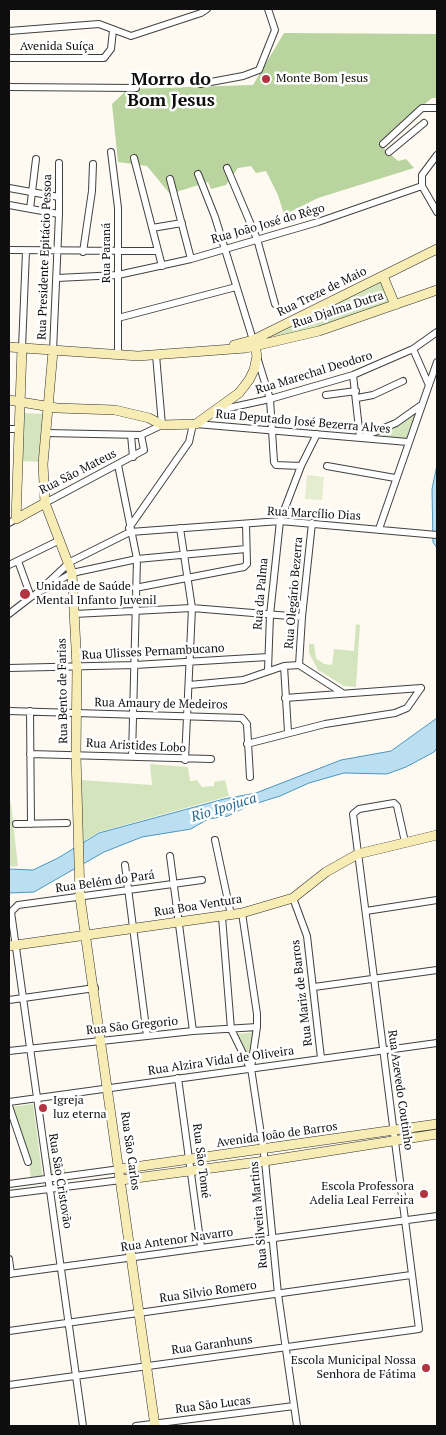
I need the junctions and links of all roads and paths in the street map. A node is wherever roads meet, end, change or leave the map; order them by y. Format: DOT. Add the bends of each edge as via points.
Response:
graph roads {
  1 [pos="206,9"];
  2 [pos="268,9"];
  3 [pos="113,30"];
  4 [pos="9,31"];
  5 [pos="9,58"];
  6 [pos="200,84"];
  7 [pos="9,87"];
  8 [pos="136,88"];
  9 [pos="437,108"];
  10 [pos="424,124"];
  11 [pos="383,144"];
  12 [pos="111,152"];
  13 [pos="389,152"];
  14 [pos="437,155"];
  15 [pos="134,158"];
  16 [pos="36,159"];
  17 [pos="59,163"];
  18 [pos="92,164"];
  19 [pos="227,168"];
  20 [pos="198,174"];
  21 [pos="170,178"];
  22 [pos="422,186"];
  23 [pos="9,188"];
  24 [pos="33,192"];
  25 [pos="59,197"];
  26 [pos="9,205"];
  27 [pos="30,209"];
  28 [pos="437,212"];
  29 [pos="59,214"];
  30 [pos="182,223"];
  31 [pos="152,228"];
  32 [pos="257,239"];
  33 [pos="224,249"];
  34 [pos="437,249"];
  35 [pos="9,250"];
  36 [pos="26,251"];
  37 [pos="158,251"];
  38 [pos="57,252"];
  39 [pos="83,252"];
  40 [pos="118,252"];
  41 [pos="191,259"];
  42 [pos="162,266"];
  43 [pos="118,275"];
  44 [pos="383,276"];
  45 [pos="57,278"];
  46 [pos="236,286"];
  47 [pos="437,290"];
  48 [pos="275,304"];
  49 [pos="395,305"];
  50 [pos="118,318"];
  51 [pos="285,324"];
  52 [pos="437,332"];
  53 [pos="291,338"];
  54 [pos="9,347"];
  55 [pos="255,347"];
  56 [pos="22,348"];
  57 [pos="413,349"];
  58 [pos="53,351"];
  59 [pos="118,355"];
  60 [pos="156,355"];
  61 [pos="437,362"];
  62 [pos="353,375"];
  63 [pos="403,381"];
  64 [pos="428,383"];
  65 [pos="356,394"];
  66 [pos="326,395"];
  67 [pos="9,400"];
  68 [pos="270,400"];
  69 [pos="20,401"];
  70 [pos="48,406"];
  71 [pos="420,406"];
  72 [pos="219,410"];
  73 [pos="194,424"];
  74 [pos="162,425"];
  75 [pos="9,429"];
  76 [pos="19,430"];
  77 [pos="273,430"];
  78 [pos="46,433"];
  79 [pos="317,434"];
  80 [pos="131,435"];
  81 [pos="142,435"];
  82 [pos="360,438"];
  83 [pos="408,442"];
  84 [pos="133,457"];
  85 [pos="118,465"];
  86 [pos="301,466"];
  87 [pos="327,466"];
  88 [pos="395,478"];
  89 [pos="45,503"];
  90 [pos="12,521"];
  91 [pos="280,521"];
  92 [pos="312,523"];
  93 [pos="246,524"];
  94 [pos="180,528"];
  95 [pos="379,529"];
  96 [pos="130,530"];
  97 [pos="437,535"];
  98 [pos="60,540"];
  99 [pos="246,549"];
  100 [pos="185,555"];
  101 [pos="137,559"];
  102 [pos="18,561"];
  103 [pos="70,562"];
  104 [pos="9,565"];
  105 [pos="72,573"];
  106 [pos="189,579"];
  107 [pos="135,588"];
  108 [pos="34,595"];
  109 [pos="192,608"];
  110 [pos="135,612"];
  111 [pos="9,614"];
  112 [pos="74,614"];
  113 [pos="270,615"];
  114 [pos="302,617"];
  115 [pos="268,657"];
  116 [pos="190,662"];
  117 [pos="135,665"];
  118 [pos="299,665"];
  119 [pos="284,666"];
  120 [pos="77,667"];
  121 [pos="9,668"];
  122 [pos="268,670"];
  123 [pos="189,686"];
  124 [pos="340,692"];
  125 [pos="285,698"];
  126 [pos="9,711"];
  127 [pos="30,711"];
  128 [pos="76,713"];
  129 [pos="132,714"];
  130 [pos="186,716"];
  131 [pos="288,732"];
  132 [pos="247,744"];
  133 [pos="30,754"];
  134 [pos="76,755"];
  135 [pos="132,757"];
  136 [pos="211,759"];
  137 [pos="185,760"];
  138 [pos="250,777"];
  139 [pos="67,823"];
  140 [pos="16,824"];
  141 [pos="31,824"];
  142 [pos="437,834"];
  143 [pos="215,840"];
  144 [pos="405,842"];
  145 [pos="358,854"];
  146 [pos="170,856"];
  147 [pos="126,865"];
  148 [pos="79,879"];
  149 [pos="202,880"];
  150 [pos="173,884"];
  151 [pos="129,889"];
  152 [pos="80,897"];
  153 [pos="293,898"];
  154 [pos="437,900"];
  155 [pos="12,909"];
  156 [pos="366,911"];
  157 [pos="242,913"];
  158 [pos="226,916"];
  159 [pos="178,922"];
  160 [pos="133,928"];
  161 [pos="87,934"];
  162 [pos="12,946"];
  163 [pos="437,970"];
  164 [pos="374,979"];
  165 [pos="314,987"];
  166 [pos="95,988"];
  167 [pos="22,998"];
  168 [pos="9,1000"];
  169 [pos="257,1027"];
  170 [pos="231,1029"];
  171 [pos="193,1030"];
  172 [pos="147,1036"];
  173 [pos="102,1041"];
  174 [pos="437,1043"];
  175 [pos="29,1049"];
  176 [pos="383,1050"];
  177 [pos="9,1051"];
  178 [pos="321,1058"];
  179 [pos="251,1068"];
  180 [pos="178,1078"];
  181 [pos="108,1088"];
  182 [pos="36,1098"];
  183 [pos="9,1102"];
  184 [pos="9,1106"];
  185 [pos="437,1124"];
  186 [pos="394,1130"];
  187 [pos="437,1134"];
  188 [pos="396,1140"];
  189 [pos="264,1150"];
  190 [pos="189,1160"];
  191 [pos="265,1161"];
  192 [pos="28,1162"];
  193 [pos="120,1169"];
  194 [pos="191,1172"];
  195 [pos="48,1179"];
  196 [pos="121,1180"];
  197 [pos="9,1184"];
  198 [pos="50,1188"];
  199 [pos="9,1194"];
  200 [pos="437,1216"];
  201 [pos="405,1220"];
  202 [pos="271,1239"];
  203 [pos="200,1247"];
  204 [pos="131,1257"];
  205 [pos="9,1259"];
  206 [pos="61,1267"];
  207 [pos="10,1274"];
  208 [pos="411,1275"];
  209 [pos="278,1294"];
  210 [pos="139,1312"];
  211 [pos="68,1322"];
  212 [pos="419,1329"];
  213 [pos="9,1331"];
  214 [pos="286,1346"];
  215 [pos="146,1365"];
  216 [pos="75,1376"];
  217 [pos="9,1385"];
  218 [pos="294,1406"];
  219 [pos="155,1425"];
  220 [pos="83,1426"];
  221 [pos="136,1426"];
  222 [pos="296,1426"];
  1 -- 3 [label="street" via="139,35"];
  2 -- 6 [label="street" via="275,30 259,70"];
  3 -- 4 [label="street" via="99,24"];
  3 -- 5 [label="street, Avenida Suíça" via="111,49 104,58"];
  7 -- 8 [label="street"];
  9 -- 11 [label="street" via="425,107"];
  10 -- 13 [label="street"];
  12 -- 40 [label="street, Rua Paraná" via="118,208"];
  14 -- 22 [label="street" via="422,175"];
  15 -- 31 [label="street"];
  16 -- 24 [label="street"];
  17 -- 25 [label="street, Rua Presidente Epitácio Pessoa"];
  18 -- 39 [label="street" via="92,191"];
  19 -- 32 [label="street"];
  20 -- 33 [label="street"];
  21 -- 30 [label="street"];
  22 -- 28 [label="street"];
  22 -- 32 [label="street, Rua João José do Rêgo"];
  23 -- 24 [label="street"];
  24 -- 25 [label="street"];
  24 -- 27 [label="street"];
  25 -- 29 [label="street, Rua Presidente Epitácio Pessoa"];
  26 -- 27 [label="street"];
  27 -- 29 [label="street"];
  29 -- 38 [label="street, Rua Presidente Epitácio Pessoa"];
  30 -- 31 [label="street"];
  30 -- 41 [label="street"];
  31 -- 37 [label="street"];
  32 -- 33 [label="street, Rua João José do Rêgo"];
  32 -- 48 [label="street"];
  33 -- 41 [label="street, Rua João José do Rêgo"];
  33 -- 46 [label="street"];
  34 -- 44 [label="street, Rua Treze de Maio"];
  35 -- 36 [label="street"];
  36 -- 38 [label="street"];
  36 -- 56 [label="street"];
  37 -- 40 [label="street"];
  37 -- 42 [label="street"];
  38 -- 39 [label="street"];
  38 -- 45 [label="street, Rua Presidente Epitácio Pessoa"];
  39 -- 40 [label="street"];
  40 -- 43 [label="street, Rua Paraná"];
  41 -- 42 [label="street, Rua João José do Rêgo"];
  42 -- 43 [label="street, Rua João José do Rêgo"];
  43 -- 45 [label="street, Rua João José do Rêgo"];
  43 -- 50 [label="street, Rua Paraná"];
  44 -- 49 [label="street"];
  44 -- 51 [label="street, Rua Treze de Maio"];
  45 -- 58 [label="street, Rua Presidente Epitácio Pessoa"];
  46 -- 50 [label="street"];
  46 -- 55 [label="street"];
  47 -- 49 [label="street, Rua Djalma Dutra"];
  49 -- 53 [label="street, Rua Djalma Dutra"];
  50 -- 59 [label="street, Rua Paraná"];
  51 -- 53 [label="street" via="285,334"];
  51 -- 55 [label="street, Rua Treze de Maio"];
  52 -- 57 [label="street, Rua Marechal Deodoro"];
  53 -- 55 [label="street, Rua Djalma Dutra"];
  54 -- 56 [label="street, Rua Treze de Maio"];
  55 -- 60 [label="street, Rua Treze de Maio"];
  55 -- 68 [label="street"];
  55 -- 72 [label="street" via="250,380"];
  56 -- 58 [label="street, Rua Treze de Maio"];
  56 -- 69 [label="street"];
  57 -- 62 [label="street, Rua Marechal Deodoro"];
  57 -- 64 [label="street"];
  58 -- 59 [label="street, Rua Treze de Maio"];
  58 -- 70 [label="street, Rua Bento de Farias"];
  59 -- 60 [label="street, Rua Treze de Maio"];
  60 -- 74 [label="street"];
  61 -- 64 [label="street"];
  62 -- 65 [label="street"];
  62 -- 68 [label="street, Rua Marechal Deodoro"];
  63 -- 65 [label="street" via="373,395"];
  64 -- 71 [label="street"];
  65 -- 66 [label="street"];
  65 -- 82 [label="street"];
  67 -- 69 [label="street"];
  68 -- 72 [label="street, Rua Marechal Deodoro"];
  68 -- 77 [label="street"];
  69 -- 70 [label="street"];
  69 -- 76 [label="street"];
  70 -- 74 [label="street" via="115,410 149,418"];
  70 -- 78 [label="street, Rua Bento de Farias"];
  71 -- 82 [label="street" via="396,423"];
  71 -- 83 [label="street"];
  72 -- 73 [label="street"];
  73 -- 74 [label="street"];
  73 -- 77 [label="street, Rua Deputado José Bezerra Alves"];
  73 -- 96 [label="street" via="189,442"];
  74 -- 81 [label="street"];
  75 -- 76 [label="street"];
  76 -- 90 [label="street"];
  77 -- 79 [label="street, Rua Deputado José Bezerra Alves"];
  77 -- 86 [label="street" via="276,465"];
  78 -- 80 [label="street"];
  78 -- 89 [label="street, Rua Bento de Farias" via="43,464"];
  79 -- 82 [label="street, Rua Deputado José Bezerra Alves"];
  79 -- 86 [label="street, Rua da Palma"];
  80 -- 81 [label="street"];
  80 -- 84 [label="street"];
  81 -- 84 [label="street, Rua São Mateus" via="144,450"];
  82 -- 83 [label="street, Rua Deputado José Bezerra Alves"];
  83 -- 88 [label="street"];
  84 -- 85 [label="street, Rua São Mateus"];
  85 -- 89 [label="street, Rua São Mateus"];
  85 -- 96 [label="street"];
  86 -- 91 [label="street, Rua da Palma"];
  87 -- 88 [label="street"];
  88 -- 95 [label="street"];
  89 -- 90 [label="street, Rua São Mateus"];
  89 -- 98 [label="street, Rua Bento de Farias"];
  91 -- 92 [label="street, Rua Marcílio Dias"];
  91 -- 93 [label="street, Rua Marcílio Dias"];
  91 -- 113 [label="street, Rua da Palma"];
  92 -- 95 [label="street, Rua Marcílio Dias"];
  92 -- 114 [label="street, Rua Olegário Bezerra"];
  93 -- 94 [label="street, Rua Marcílio Dias"];
  93 -- 99 [label="street"];
  94 -- 96 [label="street, Rua Marcílio Dias"];
  94 -- 100 [label="street"];
  95 -- 97 [label="street, Rua Marcílio Dias"];
  96 -- 101 [label="street"];
  96 -- 103 [label="street"];
  98 -- 102 [label="street"];
  98 -- 103 [label="street, Rua Bento de Farias"];
  99 -- 100 [label="street"];
  99 -- 106 [label="street" via="246,566"];
  100 -- 101 [label="street"];
  100 -- 106 [label="street"];
  101 -- 105 [label="street"];
  101 -- 107 [label="street"];
  102 -- 104 [label="street"];
  102 -- 108 [label="street"];
  103 -- 105 [label="street, Rua Bento de Farias"];
  103 -- 108 [label="street"];
  105 -- 108 [label="street"];
  105 -- 112 [label="street, Rua Bento de Farias"];
  106 -- 107 [label="street"];
  106 -- 109 [label="street"];
  107 -- 110 [label="street"];
  108 -- 111 [label="street"];
  109 -- 110 [label="street"];
  109 -- 113 [label="street"];
  109 -- 116 [label="street"];
  110 -- 112 [label="street"];
  110 -- 117 [label="street"];
  112 -- 120 [label="street, Rua Bento de Farias"];
  113 -- 114 [label="street"];
  113 -- 115 [label="street, Rua da Palma"];
  114 -- 118 [label="street, Rua Olegário Bezerra"];
  115 -- 116 [label="street, Rua Ulisses Pernambucano"];
  115 -- 122 [label="street, Rua da Palma"];
  116 -- 117 [label="street, Rua Ulisses Pernambucano"];
  116 -- 123 [label="street"];
  117 -- 120 [label="street, Rua Ulisses Pernambucano"];
  117 -- 129 [label="street"];
  118 -- 119 [label="street"];
  118 -- 124 [label="street"];
  119 -- 122 [label="street"];
  119 -- 125 [label="street"];
  120 -- 121 [label="street, Rua Ulisses Pernambucano"];
  120 -- 128 [label="street, Rua Bento de Farias"];
  122 -- 123 [label="street" via="243,680"];
  123 -- 130 [label="street"];
  124 -- 125 [label="street"];
  124 -- 131 [label="street" via="421,688 407,708 395,713"];
  125 -- 131 [label="street"];
  126 -- 127 [label="street, Rua Amaury de Medeiros"];
  127 -- 128 [label="street, Rua Amaury de Medeiros"];
  127 -- 133 [label="street"];
  128 -- 129 [label="street, Rua Amaury de Medeiros"];
  128 -- 134 [label="street, Rua Bento de Farias"];
  129 -- 130 [label="street, Rua Amaury de Medeiros"];
  129 -- 135 [label="street"];
  130 -- 132 [label="street, Rua Amaury de Medeiros" via="245,719"];
  130 -- 137 [label="street"];
  131 -- 132 [label="street"];
  132 -- 138 [label="street"];
  133 -- 134 [label="street, Rua Aristides Lobo"];
  133 -- 141 [label="street"];
  134 -- 135 [label="street, Rua Aristides Lobo"];
  134 -- 148 [label="street, Rua Bento de Farias"];
  135 -- 137 [label="street, Rua Aristides Lobo"];
  136 -- 137 [label="street, Rua Aristides Lobo"];
  139 -- 141 [label="street"];
  140 -- 141 [label="street"];
  142 -- 144 [label="street, Rua Boa Ventura"];
  143 -- 158 [label="street"];
  144 -- 145 [label="street, Rua Boa Ventura"];
  144 -- 145 [label="street, Rua Azevedo Coutinho" via="397,806 390,803 360,809 352,816"];
  145 -- 153 [label="street, Rua Boa Ventura" via="326,872"];
  145 -- 156 [label="street, Rua Azevedo Coutinho"];
  146 -- 150 [label="street"];
  147 -- 151 [label="street"];
  148 -- 152 [label="street, Rua São Carlos"];
  149 -- 150 [label="street, Rua Belém do Pará"];
  150 -- 151 [label="street, Rua Belém do Pará"];
  150 -- 159 [label="street"];
  151 -- 152 [label="street, Rua Belém do Pará"];
  151 -- 160 [label="street"];
  152 -- 155 [label="street, Rua Belém do Pará"];
  152 -- 161 [label="street, Rua São Carlos"];
  153 -- 157 [label="street, Rua Boa Ventura"];
  153 -- 165 [label="street, Rua Mariz de Barros" via="307,936"];
  154 -- 156 [label="street"];
  155 -- 162 [label="street, Rua São Cristovão"];
  156 -- 164 [label="street, Rua Azevedo Coutinho"];
  157 -- 158 [label="street, Rua Boa Ventura"];
  157 -- 169 [label="street, Rua Silveira Martins"];
  158 -- 159 [label="street, Rua Boa Ventura"];
  158 -- 170 [label="street"];
  159 -- 160 [label="street, Rua Boa Ventura"];
  159 -- 171 [label="street"];
  160 -- 161 [label="street, Rua Boa Ventura"];
  160 -- 172 [label="street"];
  161 -- 162 [label="street, Rua Boa Ventura"];
  161 -- 166 [label="street, Rua São Carlos"];
  162 -- 167 [label="street, Rua São Cristovão"];
  163 -- 164 [label="street"];
  164 -- 165 [label="street"];
  164 -- 176 [label="street, Rua Azevedo Coutinho"];
  165 -- 178 [label="street, Rua Mariz de Barros"];
  166 -- 167 [label="street"];
  166 -- 173 [label="street, Rua São Carlos"];
  167 -- 168 [label="street"];
  167 -- 175 [label="street, Rua São Cristovão"];
  169 -- 170 [label="street, Rua São Gregorio"];
  169 -- 179 [label="street, Rua Silveira Martins"];
  170 -- 171 [label="street, Rua São Gregorio"];
  170 -- 179 [label="street"];
  171 -- 172 [label="street, Rua São Gregorio"];
  172 -- 173 [label="street, Rua São Gregorio"];
  173 -- 175 [label="street, Rua São Gregorio"];
  173 -- 181 [label="street, Rua São Carlos"];
  174 -- 176 [label="street, Rua Alzira Vidal de Oliveira"];
  175 -- 177 [label="street, Rua São Gregorio"];
  175 -- 182 [label="street, Rua São Cristovão"];
  176 -- 178 [label="street, Rua Alzira Vidal de Oliveira"];
  176 -- 186 [label="street, Rua Azevedo Coutinho"];
  178 -- 179 [label="street, Rua Alzira Vidal de Oliveira"];
  179 -- 180 [label="street, Rua Alzira Vidal de Oliveira"];
  179 -- 189 [label="street, Rua Silveira Martins"];
  180 -- 181 [label="street, Rua Alzira Vidal de Oliveira"];
  180 -- 190 [label="street, Rua São Tomé"];
  181 -- 182 [label="street, Rua Alzira Vidal de Oliveira"];
  181 -- 193 [label="street, Rua São Carlos"];
  182 -- 183 [label="street, Rua Alzira Vidal de Oliveira"];
  182 -- 195 [label="street, Rua São Cristovão"];
  184 -- 192 [label="street"];
  185 -- 186 [label="street, Avenida João de Barros"];
  186 -- 188 [label="street, Rua Azevedo Coutinho"];
  186 -- 189 [label="street, Avenida João de Barros"];
  187 -- 188 [label="street, Avenida João de Barros"];
  188 -- 191 [label="street, Avenida João de Barros"];
  188 -- 201 [label="street, Rua Azevedo Coutinho"];
  189 -- 190 [label="street, Avenida João de Barros"];
  189 -- 191 [label="street, Rua Silveira Martins"];
  190 -- 193 [label="street, Avenida João de Barros"];
  190 -- 194 [label="street, Rua São Tomé"];
  191 -- 194 [label="street, Avenida João de Barros"];
  191 -- 202 [label="street, Rua Silveira Martins"];
  193 -- 195 [label="street"];
  193 -- 196 [label="street, Rua São Carlos"];
  194 -- 196 [label="street, Avenida João de Barros"];
  194 -- 203 [label="street, Rua São Tomé"];
  195 -- 197 [label="street"];
  195 -- 198 [label="street, Rua São Cristovão"];
  196 -- 198 [label="street"];
  196 -- 204 [label="street, Rua São Carlos"];
  198 -- 199 [label="street"];
  198 -- 206 [label="street, Rua São Cristovão"];
  200 -- 201 [label="street, Rua Antenor Navarro"];
  201 -- 202 [label="street, Rua Antenor Navarro"];
  201 -- 208 [label="street, Rua Azevedo Coutinho"];
  202 -- 203 [label="street, Rua Antenor Navarro"];
  202 -- 209 [label="street, Rua Silveira Martins"];
  203 -- 204 [label="street, Rua Antenor Navarro"];
  204 -- 206 [label="street, Rua Antenor Navarro"];
  204 -- 210 [label="street, Rua São Carlos"];
  205 -- 207 [label="street"];
  206 -- 207 [label="street, Rua Antenor Navarro"];
  206 -- 211 [label="street, Rua São Cristovão"];
  208 -- 209 [label="street, Rua Silvio Romero"];
  208 -- 212 [label="street, Rua Azevedo Coutinho"];
  209 -- 210 [label="street, Rua Silvio Romero"];
  209 -- 214 [label="street, Rua Silveira Martins"];
  210 -- 211 [label="street, Rua Silvio Romero"];
  210 -- 215 [label="street, Rua São Carlos"];
  211 -- 213 [label="street, Rua Silvio Romero"];
  211 -- 216 [label="street, Rua São Cristovão"];
  212 -- 214 [label="street, Rua Garanhuns"];
  214 -- 215 [label="street, Rua Garanhuns"];
  214 -- 218 [label="street, Rua Silveira Martins"];
  215 -- 216 [label="street, Rua Garanhuns"];
  215 -- 219 [label="street, Rua São Carlos"];
  216 -- 217 [label="street, Rua Garanhuns"];
  216 -- 220 [label="street, Rua São Cristovão"];
  218 -- 219 [label="street, Rua São Lucas"];
  218 -- 222 [label="street, Rua Silveira Martins"];
  219 -- 221 [label="street, Rua São Lucas"];
}
